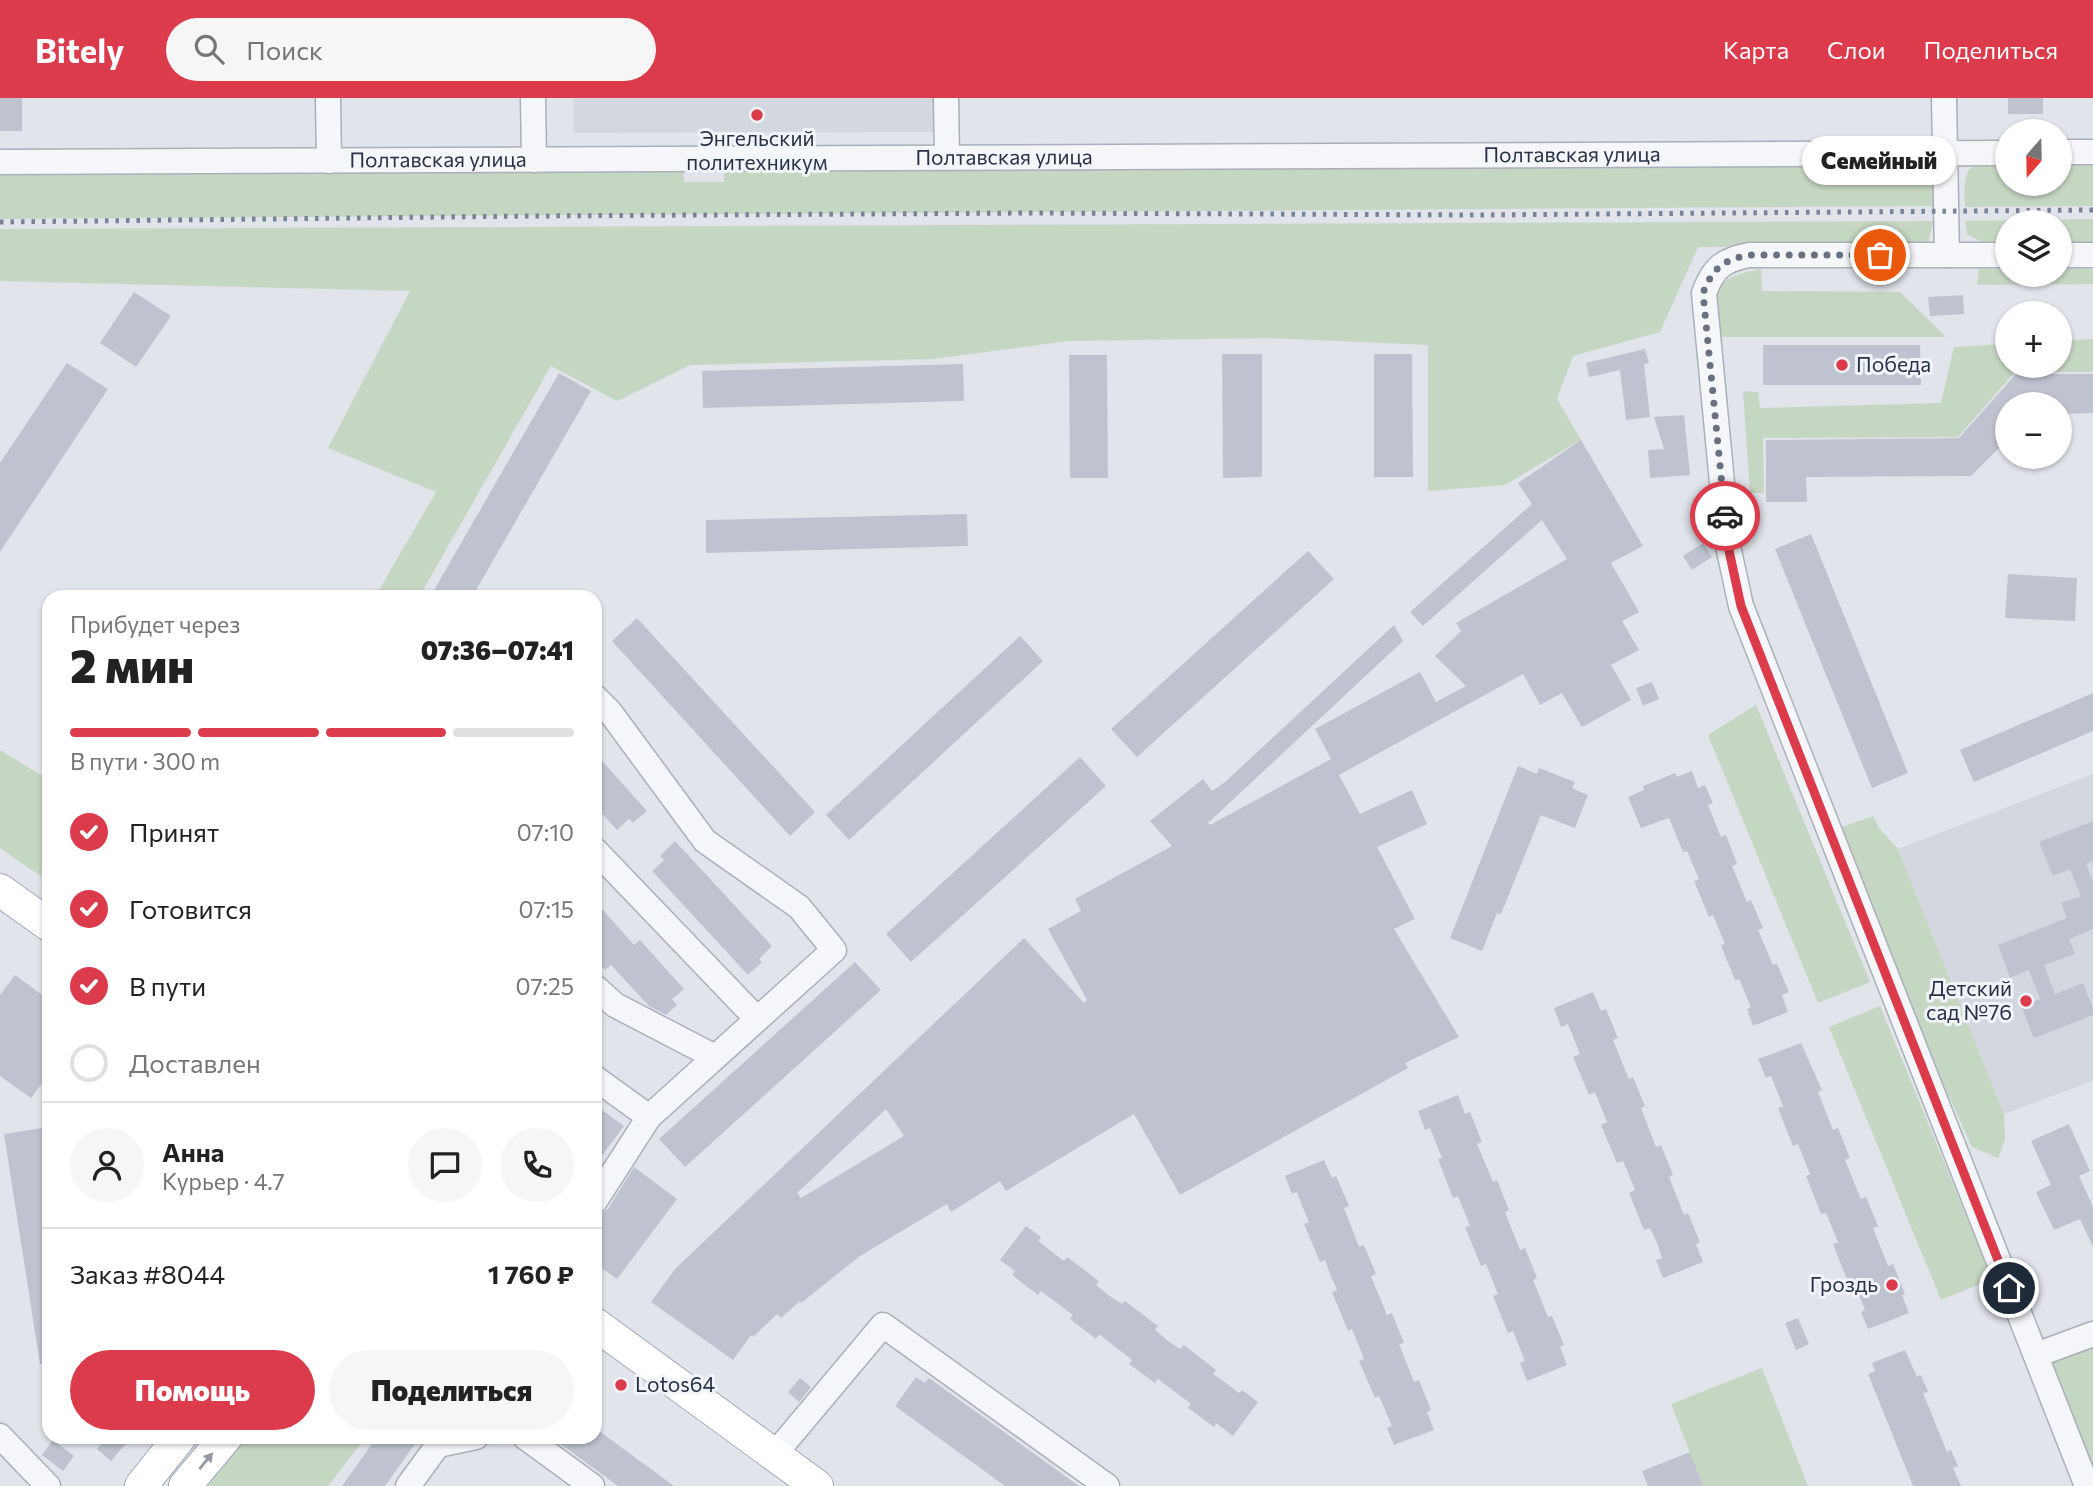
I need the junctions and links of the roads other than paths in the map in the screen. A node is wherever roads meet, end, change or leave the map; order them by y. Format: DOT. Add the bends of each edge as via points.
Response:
graph roads {
  1 [pos="328,98"];
  2 [pos="533,98"];
  3 [pos="946,98"];
  4 [pos="1944,98"];
  5 [pos="2072,152"];
  6 [pos="2093,152"];
  7 [pos="1945,153"];
  8 [pos="1995,153"];
  9 [pos="947,156"];
  10 [pos="534,160"];
  11 [pos="329,161"];
  12 [pos="0,162"];
  13 [pos="1947,255"];
  14 [pos="1995,255"];
  15 [pos="2072,255"];
  16 [pos="2093,255"];
  17 [pos="602,704"];
  18 [pos="602,857"];
  19 [pos="0,890"];
  20 [pos="42,920"];
  21 [pos="602,993"];
  22 [pos="757,1019"];
  23 [pos="715,1057"];
  24 [pos="602,1083"];
  25 [pos="649,1117"];
  26 [pos="602,1190"];
  27 [pos="602,1329"];
  28 [pos="2093,1334"];
  29 [pos="2036,1355"];
  30 [pos="0,1436"];
  31 [pos="174,1444"];
  32 [pos="220,1444"];
  33 [pos="443,1444"];
  34 [pos="535,1444"];
  35 [pos="774,1455"];
  36 [pos="42,1484"];
  37 [pos="141,1486"];
  38 [pos="186,1486"];
  39 [pos="408,1486"];
  40 [pos="592,1486"];
  41 [pos="817,1486"];
  42 [pos="1107,1486"];
  43 [pos="2087,1486"];
  1 -- 11 [label="street"];
  2 -- 10 [label="street"];
  3 -- 9 [label="street"];
  4 -- 7 [label="street"];
  5 -- 6 [label="street"];
  7 -- 8 [label="street, Полтавская улица"];
  7 -- 9 [label="street, Полтавская улица"];
  7 -- 13 [label="street"];
  9 -- 10 [label="street, Полтавская улица"];
  10 -- 11 [label="street, Полтавская улица"];
  11 -- 12 [label="street, Полтавская улица"];
  13 -- 14 [label="street"];
  13 -- 29 [label="street" via="1749,255 1720,267 1703,293 1728,546 1741,606"];
  15 -- 16 [label="street"];
  17 -- 22 [label="street" via="705,841 799,907 834,950"];
  18 -- 22 [label="street"];
  19 -- 20 [label="main road"];
  21 -- 23 [label="street" via="615,1005"];
  22 -- 23 [label="street"];
  23 -- 25 [label="street"];
  24 -- 25 [label="street"];
  25 -- 26 [label="street"];
  27 -- 35 [label="main road"];
  28 -- 29 [label="street"];
  29 -- 43 [label="street"];
  30 -- 36 [label="street"];
  31 -- 37 [label="main road"];
  38 -- 32 [label="main road, one-way"];
  33 -- 39 [label="street"];
  34 -- 40 [label="street"];
  35 -- 41 [label="main road"];
  35 -- 42 [label="street" via="883,1325"];
}
